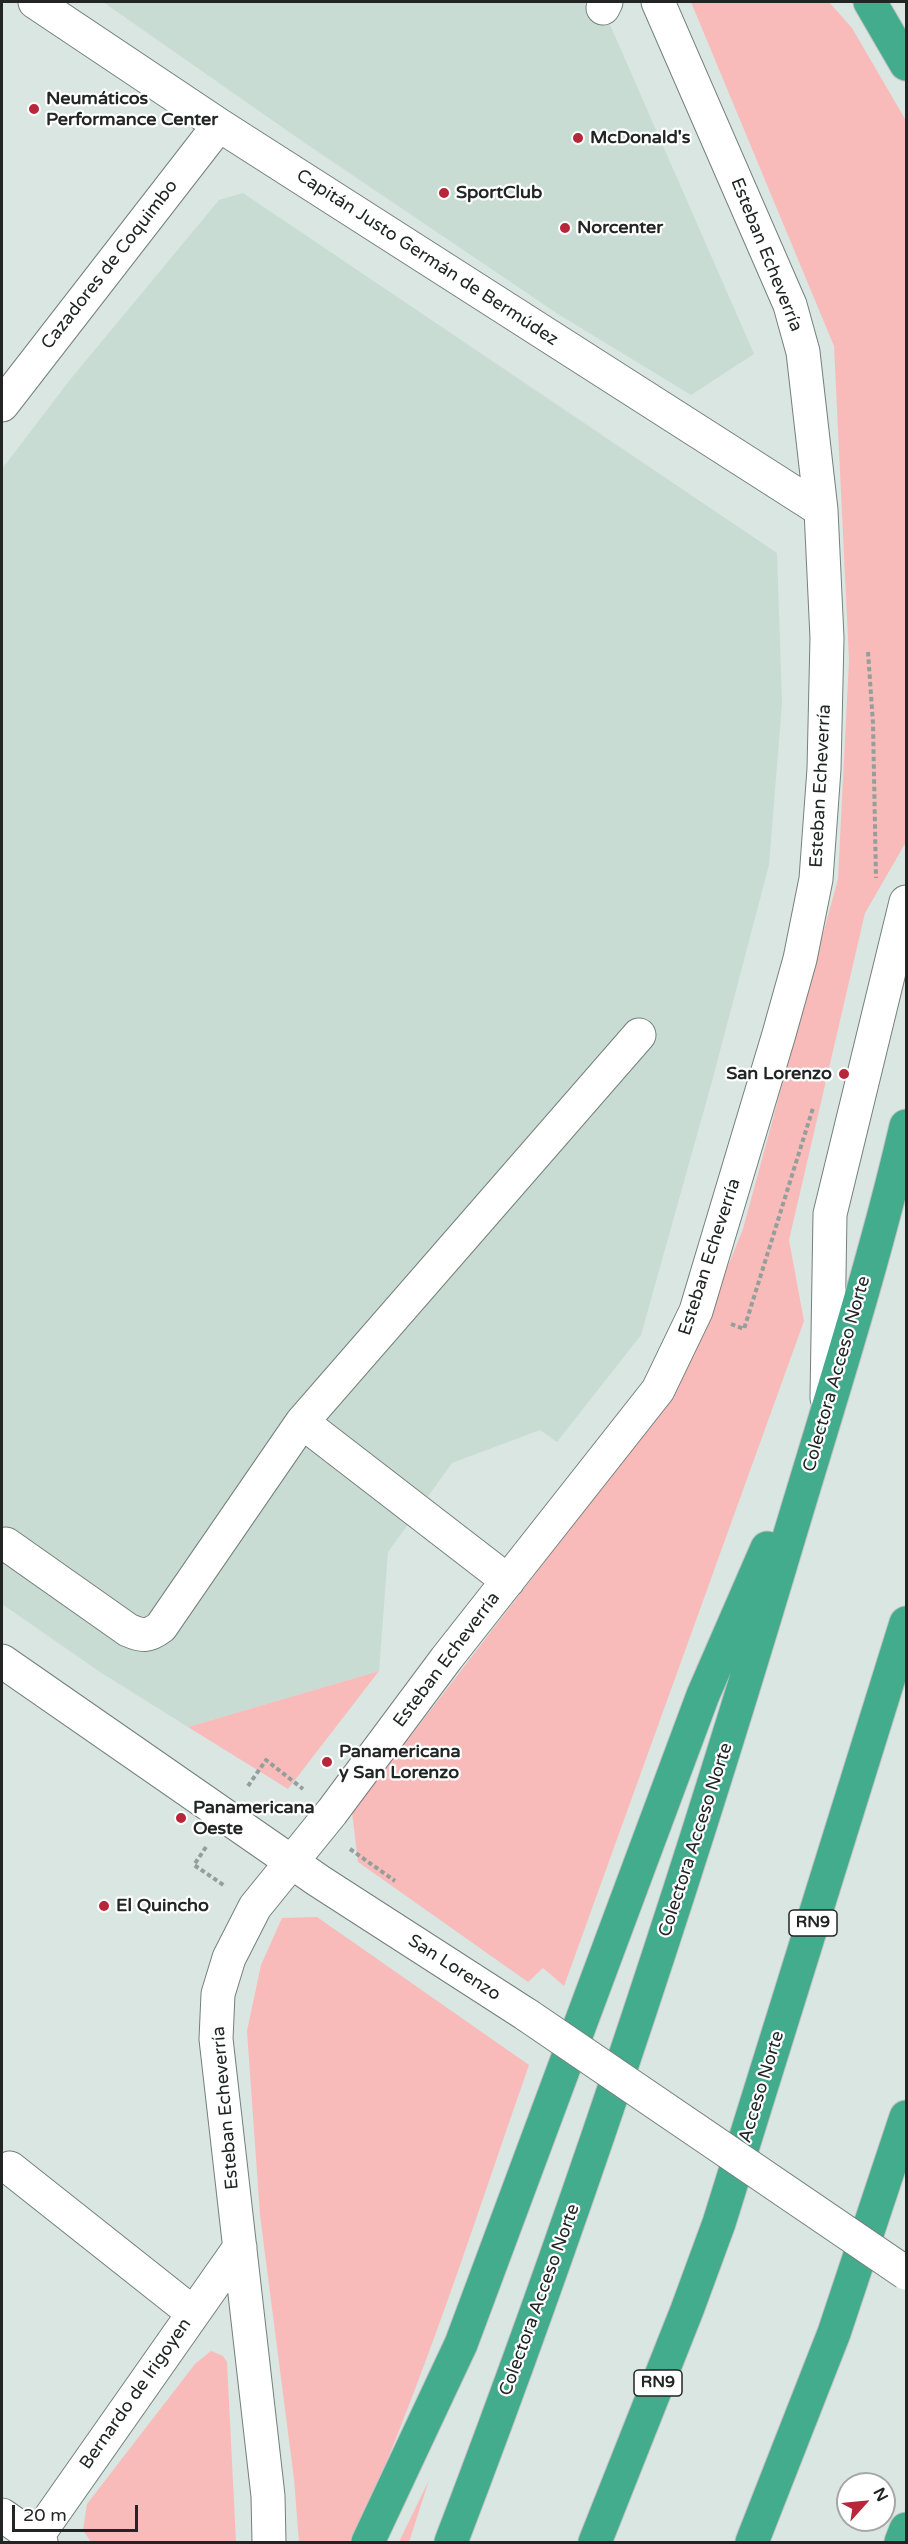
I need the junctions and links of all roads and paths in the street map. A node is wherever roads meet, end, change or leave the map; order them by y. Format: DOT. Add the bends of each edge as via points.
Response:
graph roads {
  1 [pos="35,2"];
  2 [pos="658,2"];
  3 [pos="870,2"];
  4 [pos="906,64"];
  5 [pos="219,125"];
  6 [pos="2,405"];
  7 [pos="821,510"];
  8 [pos="906,902"];
  9 [pos="639,1035"];
  10 [pos="906,1126"];
  11 [pos="827,1409"];
  12 [pos="302,1422"];
  13 [pos="6,1544"];
  14 [pos="507,1581"];
  15 [pos="906,1623"];
  16 [pos="2,1661"];
  17 [pos="292,1863"];
  18 [pos="906,2117"];
  19 [pos="10,2168"];
  20 [pos="240,2247"];
  21 [pos="906,2272"];
  22 [pos="192,2313"];
  23 [pos="2,2515"];
  24 [pos="906,2529"];
  25 [pos="36,2541"];
  26 [pos="269,2542"];
  27 [pos="368,2542"];
  28 [pos="451,2542"];
  29 [pos="595,2542"];
  30 [pos="752,2542"];
  31 [pos="901,2542"];
  1 -- 5 [label="street, Capitán Justo Germán de Bermúdez"];
  2 -- 7 [label="street, Esteban Echeverría" via="790,305 803,352"];
  3 -- 4 [label="highway"];
  5 -- 6 [label="street, Cazadores de Coquimbo"];
  5 -- 7 [label="street, Capitán Justo Germán de Bermúdez"];
  7 -- 14 [label="street, Esteban Echeverría" via="827,638 817,868 800,959 779,1034 696,1311 677,1354 658,1390"];
  8 -- 11 [label="street" via="830,1214"];
  9 -- 12 [label="street"];
  10 -- 11 [label="highway, Colectora Acceso Norte" via="892,1189"];
  11 -- 27 [label="highway" via="703,1695 461,2344"];
  11 -- 28 [label="highway, Colectora Acceso Norte" via="669,1926 588,2167"];
  12 -- 13 [label="street" via="161,1627 152,1634 142,1636 128,1630"];
  12 -- 14 [label="street"];
  14 -- 17 [label="street, Esteban Echeverría"];
  15 -- 29 [label="highway, Acceso Norte / RN9" via="719,2223"];
  16 -- 17 [label="street, San Lorenzo"];
  17 -- 20 [label="street, Esteban Echeverría" via="255,1907 230,1958 218,1994 216,2039"];
  17 -- 21 [label="street, San Lorenzo, bridge" via="527,2015"];
  18 -- 30 [label="highway" via="834,2333"];
  19 -- 22 [label="street"];
  20 -- 22 [label="street, Bernardo de Irigoyen"];
  20 -- 26 [label="street, Esteban Echeverría" via="268,2496"];
  22 -- 25 [label="street, Bernardo de Irigoyen"];
  23 -- 25 [label="street"];
  24 -- 31 [label="highway"];
}
